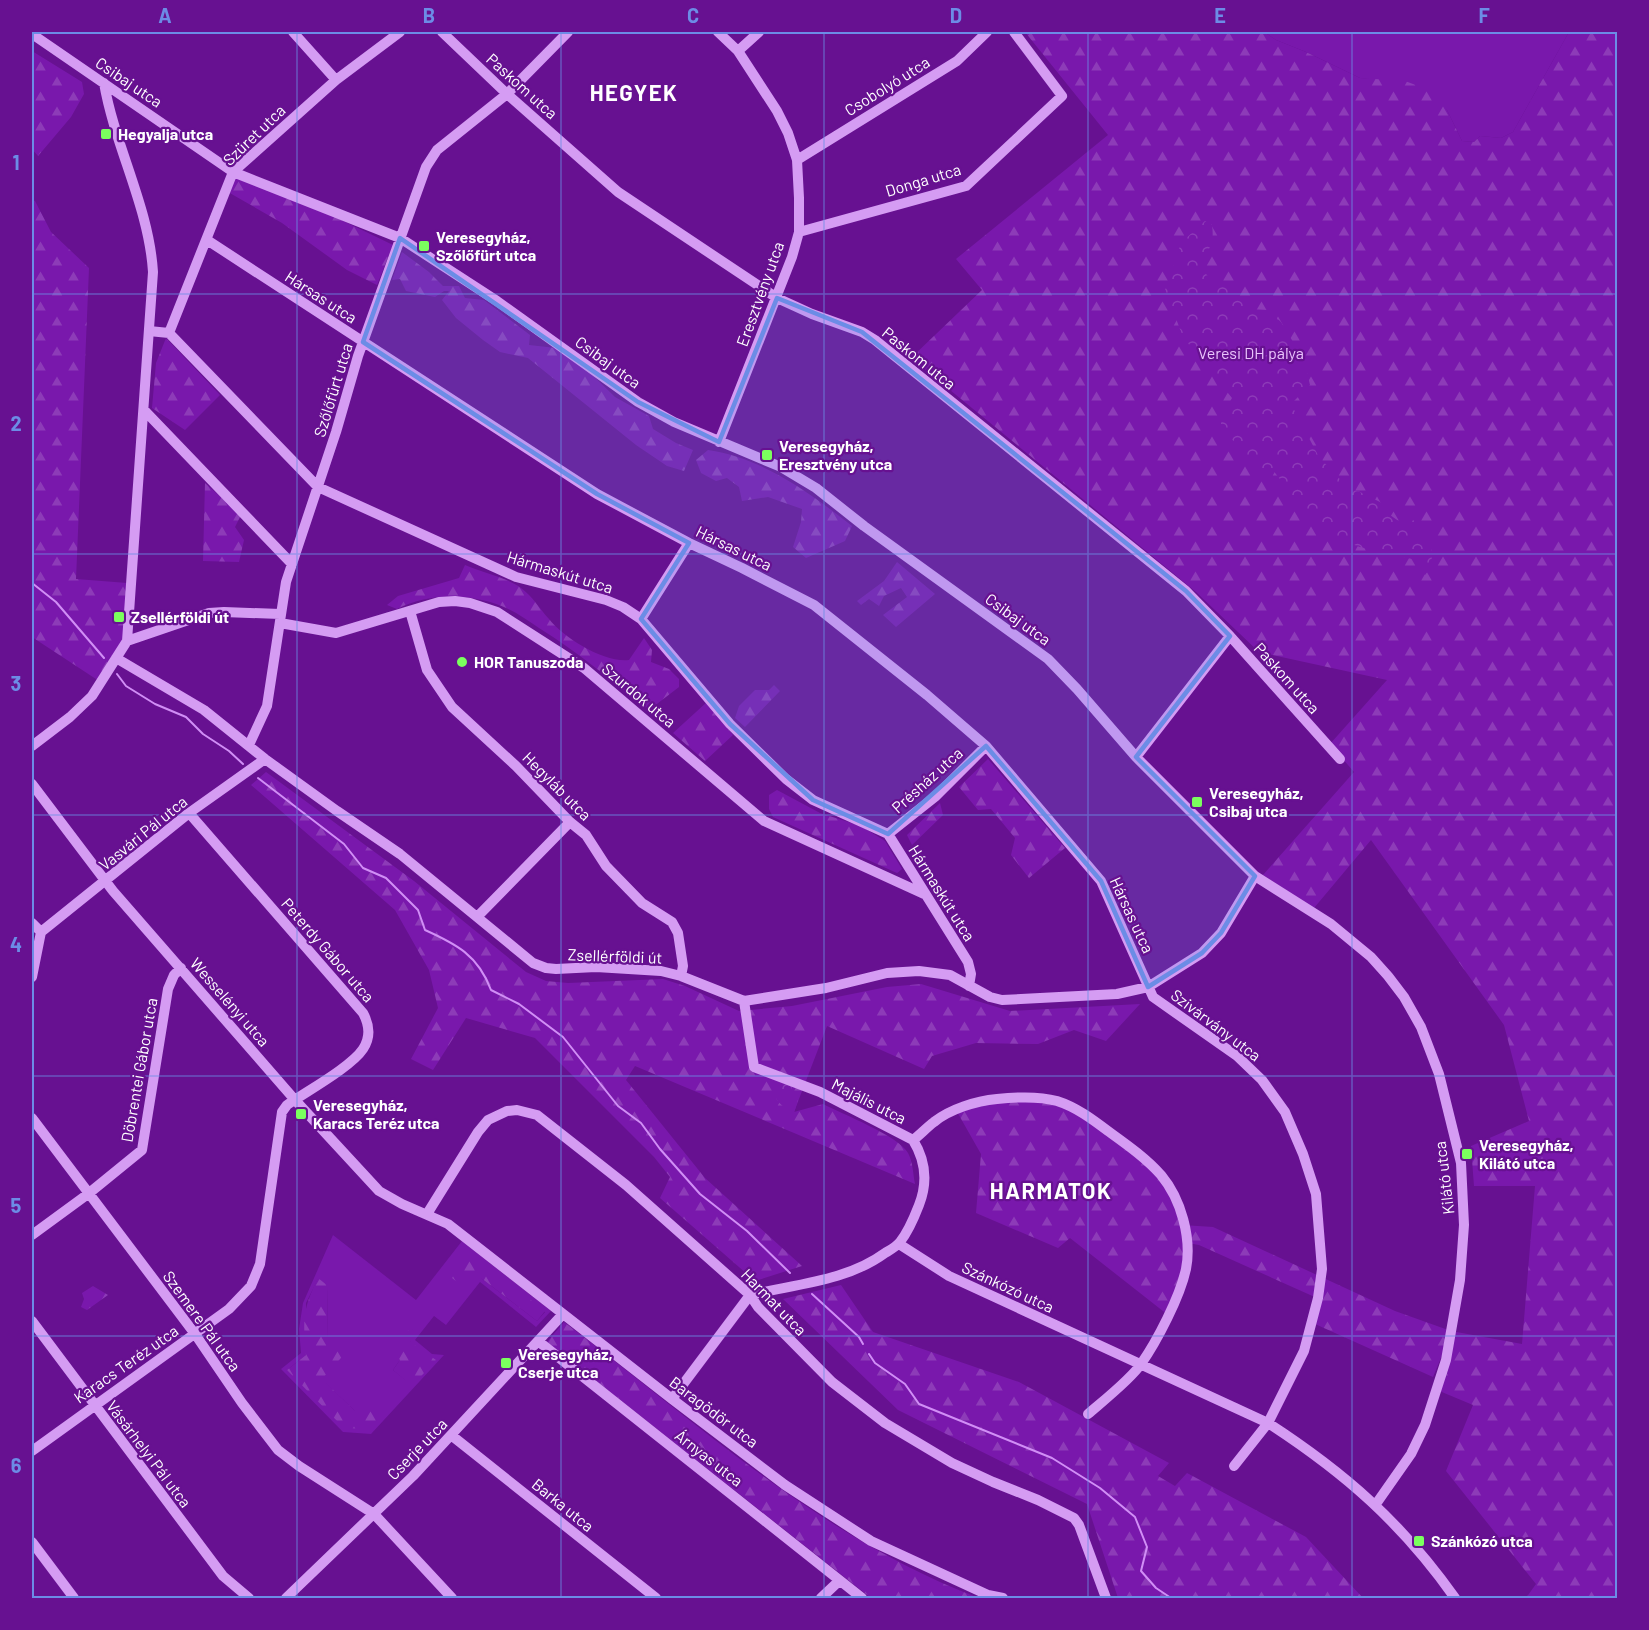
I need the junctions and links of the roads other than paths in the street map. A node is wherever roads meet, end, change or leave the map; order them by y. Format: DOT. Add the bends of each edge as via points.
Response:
graph roads {
  1 [pos="293,32"];
  2 [pos="400,32"];
  3 [pos="442,32"];
  4 [pos="568,32"];
  5 [pos="718,32"];
  6 [pos="759,32"];
  7 [pos="987,32"];
  8 [pos="1014,32"];
  9 [pos="32,34"];
  10 [pos="738,51"];
  11 [pos="336,80"];
  12 [pos="104,83"];
  13 [pos="507,94"];
  14 [pos="797,160"];
  15 [pos="233,172"];
  16 [pos="799,232"];
  17 [pos="400,238"];
  18 [pos="207,240"];
  19 [pos="777,298"];
  20 [pos="149,331"];
  21 [pos="169,333"];
  22 [pos="363,342"];
  23 [pos="144,410"];
  24 [pos="719,442"];
  25 [pos="318,487"];
  26 [pos="689,543"];
  27 [pos="292,564"];
  28 [pos="410,611"];
  29 [pos="280,618"];
  30 [pos="641,619"];
  31 [pos="1230,636"];
  32 [pos="127,640"];
  33 [pos="116,658"];
  34 [pos="249,745"];
  35 [pos="32,746"];
  36 [pos="986,746"];
  37 [pos="1136,757"];
  38 [pos="265,759"];
  39 [pos="1340,759"];
  40 [pos="32,784"];
  41 [pos="189,813"];
  42 [pos="570,822"];
  43 [pos="888,834"];
  44 [pos="1255,876"];
  45 [pos="106,882"];
  46 [pos="924,894"];
  47 [pos="478,916"];
  48 [pos="32,923"];
  49 [pos="41,932"];
  50 [pos="181,968"];
  51 [pos="681,976"];
  52 [pos="32,977"];
  53 [pos="969,986"];
  54 [pos="1148,987"];
  55 [pos="744,1001"];
  56 [pos="295,1100"];
  57 [pos="32,1118"];
  58 [pos="913,1140"];
  59 [pos="88,1194"];
  60 [pos="427,1214"];
  61 [pos="32,1235"];
  62 [pos="899,1244"];
  63 [pos="750,1295"];
  64 [pos="563,1314"];
  65 [pos="32,1321"];
  66 [pos="195,1334"];
  67 [pos="538,1341"];
  68 [pos="1141,1365"];
  69 [pos="672,1399"];
  70 [pos="94,1406"];
  71 [pos="1088,1414"];
  72 [pos="1268,1423"];
  73 [pos="451,1435"];
  74 [pos="32,1451"];
  75 [pos="1234,1466"];
  76 [pos="1376,1504"];
  77 [pos="374,1514"];
  78 [pos="32,1542"];
  79 [pos="839,1581"];
  80 [pos="74,1599"];
  81 [pos="249,1599"];
  82 [pos="286,1599"];
  83 [pos="452,1599"];
  84 [pos="656,1599"];
  85 [pos="821,1599"];
  86 [pos="862,1599"];
  87 [pos="1003,1599"];
  88 [pos="1106,1599"];
  89 [pos="1455,1599"];
  1 -- 11 [label="street"];
  2 -- 11 [label="street, Szüret utca"];
  3 -- 13 [label="street, Paskom utca"];
  4 -- 13 [label="street, Szőlőfürt utca"];
  5 -- 10 [label="street, Eresztvény utca"];
  6 -- 10 [label="street"];
  7 -- 14 [label="street, Csobolyó utca" via="957,61"];
  8 -- 16 [label="street, Donga utca" via="1062,96 966,186"];
  9 -- 12 [label="street, Csibaj utca"];
  10 -- 14 [label="street, Eresztvény utca" via="777,111"];
  11 -- 15 [label="street, Szüret utca"];
  12 -- 15 [label="street, Csibaj utca"];
  12 -- 20 [label="street" via="152,257"];
  13 -- 17 [label="street, Szőlőfürt utca" via="437,150 426,167"];
  13 -- 19 [label="street, Paskom utca" via="618,192"];
  14 -- 16 [label="street, Eresztvény utca"];
  15 -- 17 [label="street, Csibaj utca"];
  15 -- 18 [label="street, Szüret utca"];
  16 -- 19 [label="street, Eresztvény utca"];
  17 -- 22 [label="street, Szőlőfürt utca"];
  17 -- 24 [label="street, Csibaj utca" via="497,301 638,402"];
  18 -- 21 [label="street, Szüret utca"];
  18 -- 22 [label="street, Hársas utca"];
  19 -- 24 [label="street, Eresztvény utca"];
  19 -- 31 [label="street, Paskom utca" via="875,340 1186,591"];
  20 -- 21 [label="street"];
  20 -- 23 [label="street"];
  21 -- 25 [label="street, Hármaskút utca"];
  22 -- 25 [label="street, Szőlőfürt utca"];
  22 -- 26 [label="street, Hársas utca" via="597,494"];
  23 -- 27 [label="street"];
  23 -- 32 [label="street"];
  24 -- 37 [label="street, Csibaj utca" via="781,466 816,488 1048,659"];
  25 -- 27 [label="street, Szőlőfürt utca"];
  25 -- 30 [label="street, Hármaskút utca" via="516,577 606,600"];
  26 -- 30 [label="street"];
  26 -- 36 [label="street, Hársas utca" via="814,605"];
  27 -- 29 [label="street, Szőlőfürt utca"];
  28 -- 29 [label="street, Szurdok utca" via="336,633"];
  28 -- 42 [label="street, Hegyláb utca" via="427,670 452,707"];
  28 -- 46 [label="street, Szurdok utca" via="455,601 497,612 584,668 764,822"];
  29 -- 32 [label="street, Szurdok utca" via="209,614"];
  29 -- 34 [label="street, Szőlőfürt utca" via="267,706"];
  30 -- 43 [label="street, Hármaskút utca" via="730,724 786,779 813,800"];
  31 -- 37 [label="street"];
  31 -- 39 [label="street, Paskom utca"];
  32 -- 33 [label="street"];
  33 -- 34 [label="street, Zsellérföldi út" via="204,710"];
  33 -- 35 [label="street" via="92,696"];
  34 -- 38 [label="street, Zsellérföldi út"];
  36 -- 43 [label="street, Présház utca" via="936,796"];
  36 -- 54 [label="street, Hársas utca" via="1101,881"];
  37 -- 44 [label="street, Csibaj utca"];
  38 -- 41 [label="street, Vasvári Pál utca"];
  38 -- 47 [label="street, Zsellérföldi út" via="400,854"];
  40 -- 45 [label="street, Wesselényi utca"];
  41 -- 45 [label="street, Vasvári Pál utca"];
  41 -- 56 [label="street, Peterdy Gábor utca" via="369,1024 364,1047 355,1058"];
  42 -- 47 [label="street"];
  42 -- 51 [label="street, Hegyláb utca" via="586,835 606,866 642,903 672,922 678,933"];
  43 -- 46 [label="street, Hármaskút utca"];
  44 -- 54 [label="street" via="1221,933 1202,953"];
  44 -- 76 [label="street, Kilátó utca" via="1346,936 1371,957 1404,997 1438,1074 1461,1162 1464,1225 1460,1280 1446,1360 1425,1425 1411,1454"];
  45 -- 49 [label="street, Vasvári Pál utca"];
  45 -- 50 [label="street, Wesselényi utca"];
  46 -- 53 [label="street, Hármaskút utca" via="968,962"];
  47 -- 51 [label="street, Zsellérföldi út" via="533,963 546,968 631,968"];
  48 -- 49 [label="street"];
  49 -- 52 [label="street"];
  50 -- 56 [label="street, Wesselényi utca"];
  50 -- 59 [label="street, Döbrentei Gábor utca" via="168,989 142,1150"];
  51 -- 55 [label="street, Zsellérföldi út"];
  53 -- 54 [label="street" via="1002,1000 1117,994"];
  53 -- 55 [label="street" via="950,975 919,971 887,973"];
  54 -- 72 [label="street, Szivárvány utca" via="1153,997 1237,1056 1262,1080 1285,1112 1316,1194 1322,1269 1316,1307 1304,1351"];
  55 -- 58 [label="street, Majális utca" via="754,1067 820,1092"];
  56 -- 60 [label="street, Wesselényi utca" via="379,1191"];
  56 -- 66 [label="street, Karacs Teréz utca" via="287,1105 279,1120 260,1264 251,1286 230,1309"];
  57 -- 59 [label="street, Szemere Pál utca"];
  58 -- 62 [label="street, Majális utca" via="920,1151 925,1178 919,1205"];
  58 -- 68 [label="street" via="935,1121 979,1103 1017,1098 1055,1101 1090,1118 1160,1174 1181,1212 1187,1243 1186,1268 1168,1316"];
  59 -- 61 [label="street, Döbrentei Gábor utca"];
  59 -- 66 [label="street, Szemere Pál utca"];
  60 -- 63 [label="street, Harmat utca" via="488,1120 507,1111 527,1112 537,1115 626,1185"];
  60 -- 64 [label="street, Baragödör utca" via="448,1224"];
  62 -- 63 [label="street, Majális utca" via="855,1272"];
  62 -- 68 [label="street, Szánkózó utca" via="949,1276"];
  63 -- 69 [label="street"];
  63 -- 88 [label="street, Harmat utca" via="832,1382 885,1424 952,1462 1074,1518"];
  64 -- 67 [label="street, Cserje utca"];
  64 -- 69 [label="street, Baragödör utca"];
  65 -- 70 [label="street, Vásárhelyi Pál utca"];
  66 -- 70 [label="street, Karacs Teréz utca"];
  66 -- 77 [label="street, Szemere Pál utca" via="278,1450"];
  67 -- 73 [label="street, Cserje utca"];
  67 -- 79 [label="street, Árnyas utca"];
  68 -- 71 [label="street"];
  68 -- 72 [label="street, Szánkózó utca"];
  69 -- 87 [label="street, Baragödör utca" via="785,1485 871,1541 977,1591"];
  70 -- 74 [label="street, Karacs Teréz utca"];
  70 -- 81 [label="street, Vásárhelyi Pál utca" via="223,1576"];
  72 -- 75 [label="street"];
  72 -- 76 [label="street, Szánkózó utca" via="1307,1448"];
  73 -- 77 [label="street, Cserje utca"];
  73 -- 84 [label="street, Barka utca"];
  76 -- 89 [label="street, Szánkózó utca" via="1429,1562"];
  77 -- 82 [label="street, Cserje utca"];
  77 -- 83 [label="street, Szemere Pál utca"];
  78 -- 80 [label="street"];
  79 -- 85 [label="street"];
  79 -- 86 [label="street, Árnyas utca"];
}
